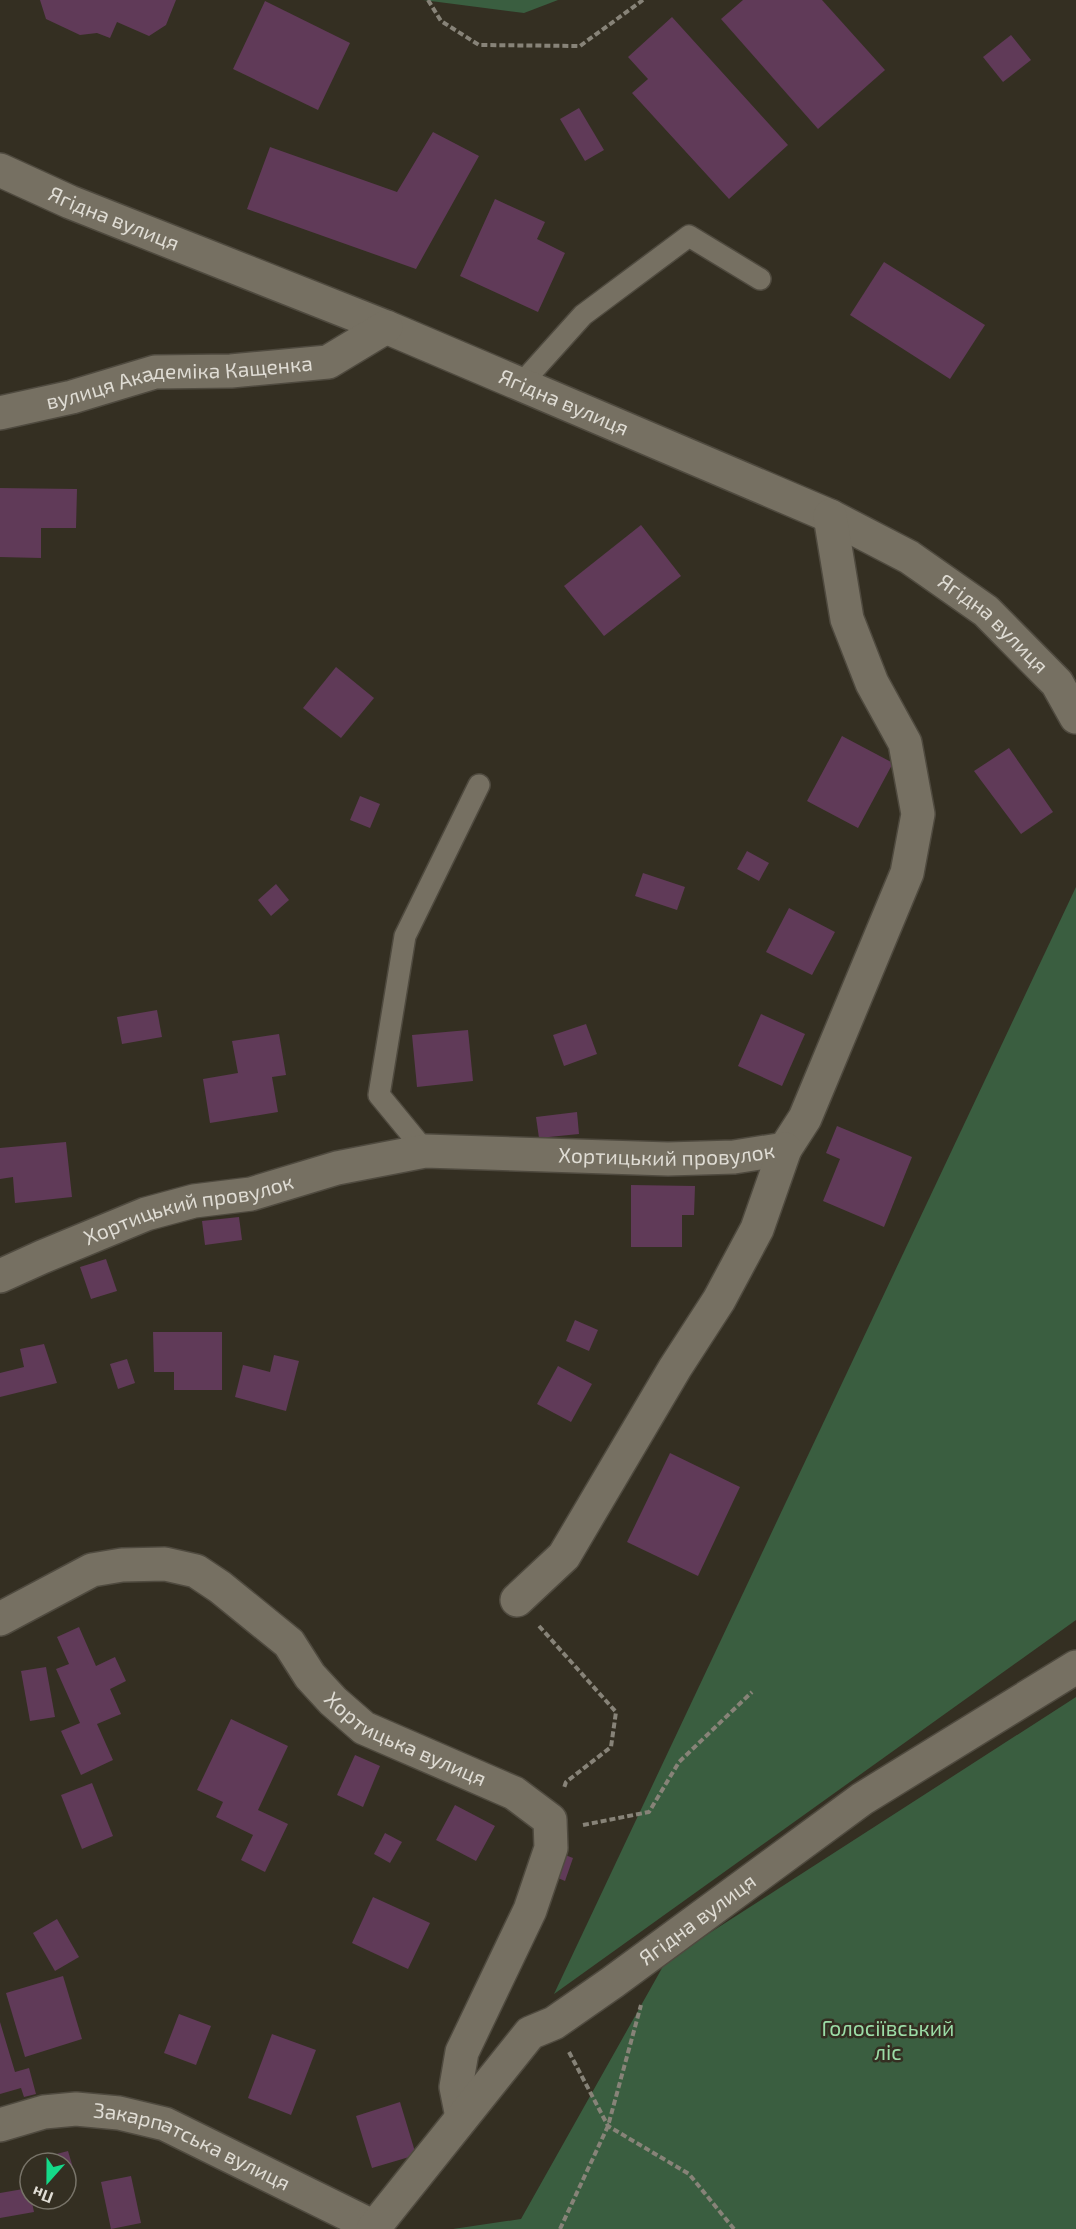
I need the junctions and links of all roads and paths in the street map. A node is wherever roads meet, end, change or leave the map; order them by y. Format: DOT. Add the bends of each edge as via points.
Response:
graph roads {
  1 [pos="428,0"];
  2 [pos="643,0"];
  3 [pos="0,171"];
  4 [pos="760,279"];
  5 [pos="386,327"];
  6 [pos="521,384"];
  7 [pos="0,413"];
  8 [pos="830,516"];
  9 [pos="1076,717"];
  10 [pos="479,785"];
  11 [pos="785,1149"];
  12 [pos="425,1151"];
  13 [pos="0,1276"];
  14 [pos="517,1600"];
  15 [pos="0,1619"];
  16 [pos="1076,1667"];
  17 [pos="752,1692"];
  18 [pos="566,1782"];
  19 [pos="551,1848"];
  20 [pos="656,1950"];
  21 [pos="554,2023"];
  22 [pos="462,2117"];
  23 [pos="0,2125"];
  24 [pos="608,2126"];
  25 [pos="373,2228"];
  26 [pos="560,2229"];
  27 [pos="734,2229"];
  1 -- 2 [label="path" via="441,21 479,45 580,46"];
  3 -- 5 [label="street, Ягідна вулиця"];
  4 -- 6 [label="lane" via="689,236 583,315"];
  5 -- 6 [label="street, Ягідна вулиця"];
  5 -- 7 [label="street, вулиця Академіка Кащенка" via="328,363 155,372"];
  6 -- 8 [label="street, Ягідна вулиця"];
  8 -- 9 [label="street, Ягідна вулиця" via="909,557 986,611 1057,683"];
  8 -- 11 [label="street, Хортицький провулок" via="847,618 872,683 905,743 918,814 908,873 805,1118"];
  10 -- 12 [label="lane" via="405,936 379,1095"];
  11 -- 12 [label="street, Хортицький провулок" via="668,1159"];
  11 -- 14 [label="street" via="757,1229 719,1300 564,1557"];
  12 -- 13 [label="street, Хортицький провулок" via="337,1168 251,1194 146,1214"];
  14 -- 18 [label="path" via="616,1712 611,1747"];
  15 -- 19 [label="street, Хортицька вулиця" via="92,1570 165,1564 196,1571 289,1643 310,1676 364,1728 514,1793 550,1820"];
  16 -- 20 [label="street, Ягідна вулиця" via="862,1799"];
  17 -- 19 [label="path" via="679,1762 648,1812 583,1825"];
  19 -- 22 [label="street, Хортицька вулиця" via="530,1910 462,2052 456,2087"];
  20 -- 21 [label="street, Ягідна вулиця"];
  20 -- 24 [label="path"];
  21 -- 22 [label="street, Ягідна вулиця" via="530,2033"];
  21 -- 24 [label="path"];
  22 -- 25 [label="street, Ягідна вулиця"];
  23 -- 25 [label="street, Закарпатська вулиця" via="44,2112 76,2109 119,2113 165,2124"];
  24 -- 26 [label="path"];
  24 -- 27 [label="path" via="689,2174"];
}
